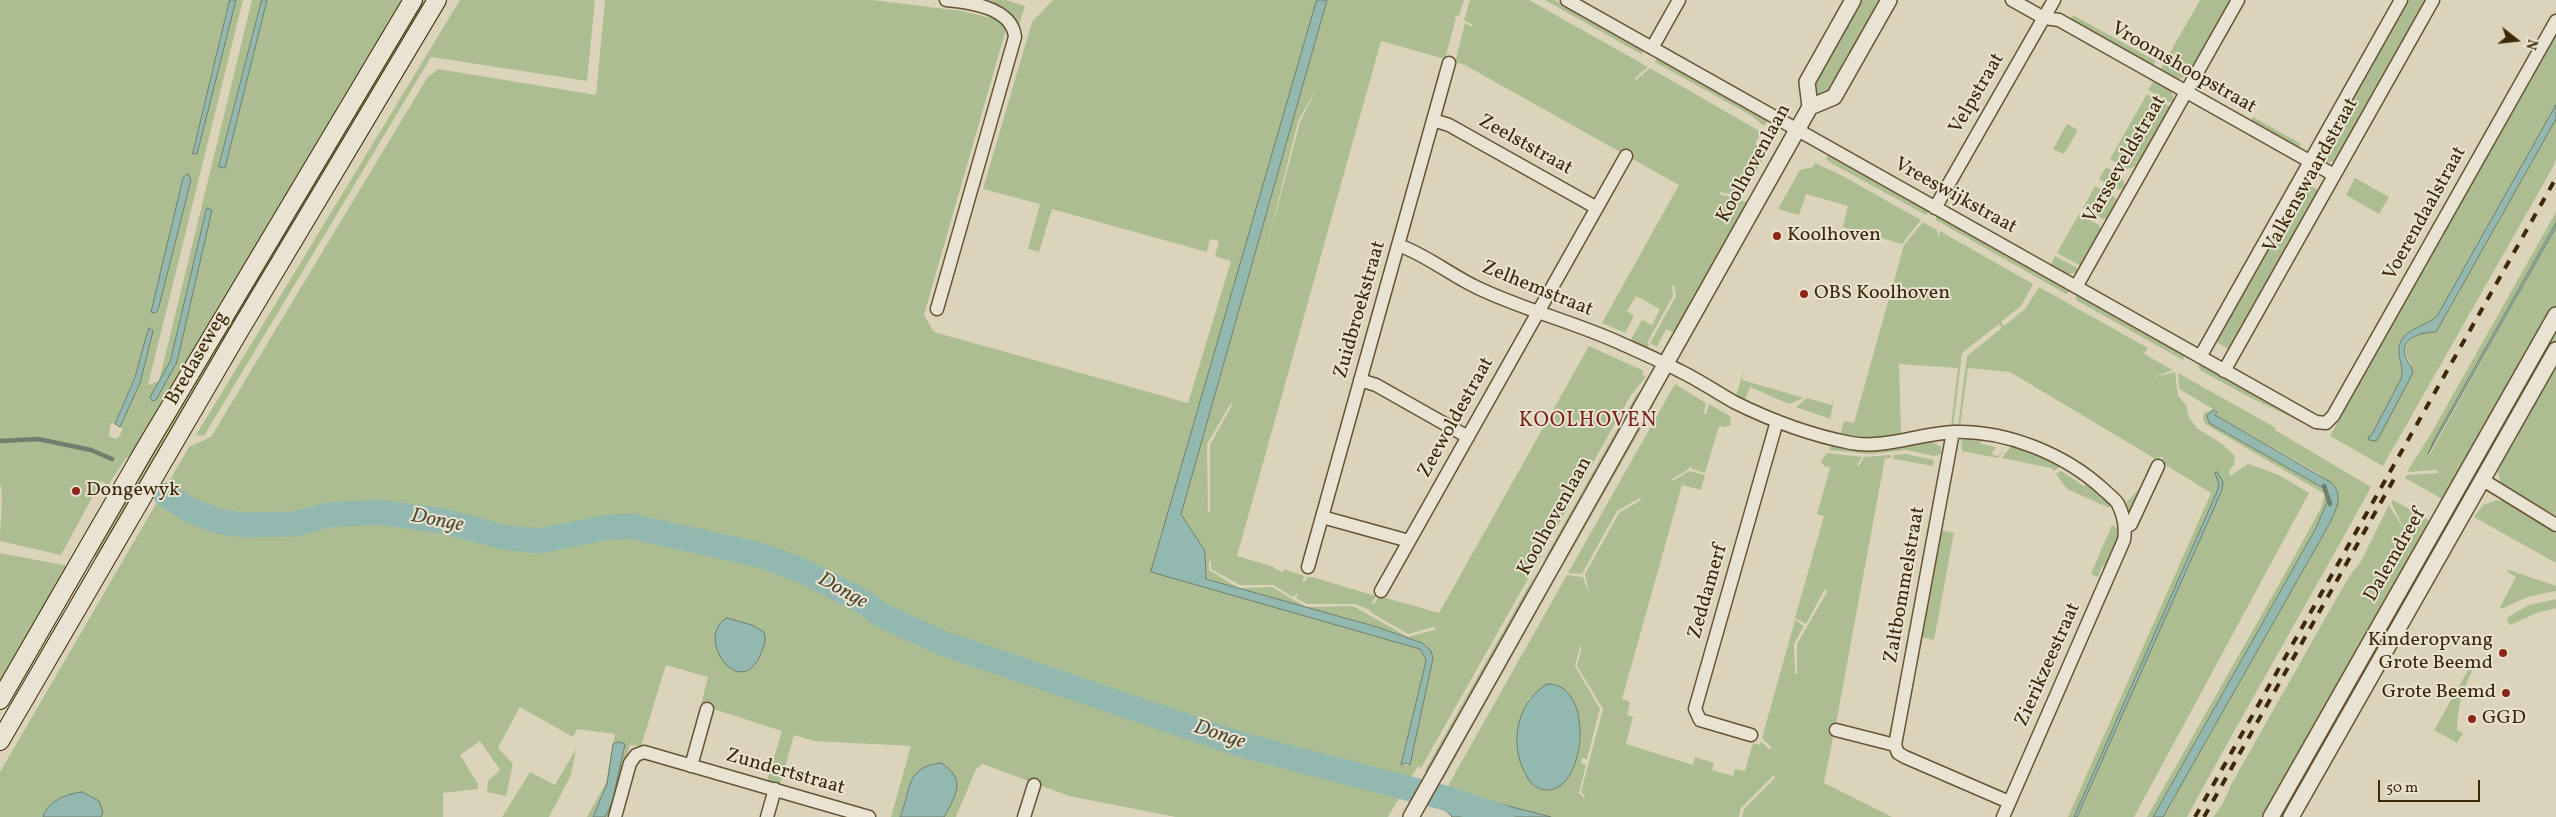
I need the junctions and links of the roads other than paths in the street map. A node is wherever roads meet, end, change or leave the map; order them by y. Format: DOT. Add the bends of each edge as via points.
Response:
graph roads {
  1 [pos="413,0"];
  2 [pos="437,0"];
  3 [pos="946,0"];
  4 [pos="1567,0"];
  5 [pos="1679,0"];
  6 [pos="1853,0"];
  7 [pos="1890,0"];
  8 [pos="2012,0"];
  9 [pos="2054,0"];
  10 [pos="2238,0"];
  11 [pos="2401,0"];
  12 [pos="2432,0"];
  13 [pos="2044,18"];
  14 [pos="2556,20"];
  15 [pos="1652,48"];
  16 [pos="1449,63"];
  17 [pos="2186,92"];
  18 [pos="1810,107"];
  19 [pos="1433,120"];
  20 [pos="1797,130"];
  21 [pos="1626,156"];
  22 [pos="2310,162"];
  23 [pos="2334,175"];
  24 [pos="1597,208"];
  25 [pos="1935,208"];
  26 [pos="1398,245"];
  27 [pos="2076,287"];
  28 [pos="937,309"];
  29 [pos="1538,313"];
  30 [pos="2556,316"];
  31 [pos="2556,350"];
  32 [pos="2200,357"];
  33 [pos="1664,364"];
  34 [pos="2224,370"];
  35 [pos="1360,380"];
  36 [pos="1777,421"];
  37 [pos="2326,423"];
  38 [pos="1953,432"];
  39 [pos="1468,437"];
  40 [pos="2158,466"];
  41 [pos="2468,471"];
  42 [pos="2483,480"];
  43 [pos="1322,517"];
  44 [pos="2556,525"];
  45 [pos="2126,527"];
  46 [pos="1409,541"];
  47 [pos="1308,567"];
  48 [pos="68,581"];
  49 [pos="86,592"];
  50 [pos="1381,592"];
  51 [pos="0,700"];
  52 [pos="707,709"];
  53 [pos="1836,730"];
  54 [pos="1751,735"];
  55 [pos="0,741"];
  56 [pos="1895,745"];
  57 [pos="691,766"];
  58 [pos="1034,785"];
  59 [pos="774,789"];
  60 [pos="2010,802"];
  61 [pos="1413,813"];
  62 [pos="615,817"];
  63 [pos="767,817"];
  64 [pos="869,817"];
  65 [pos="1024,817"];
  66 [pos="2003,817"];
  67 [pos="2271,817"];
  68 [pos="2291,817"];
  1 -- 48 [label="main road, Bredaseweg"];
  2 -- 49 [label="main road, Bredaseweg"];
  3 -- 28 [label="street" via="990,9 1006,19 1015,31 1015,37"];
  4 -- 15 [label="street, Vreeswijkstraat"];
  5 -- 15 [label="street"];
  6 -- 18 [label="street, Koolhovenlaan" via="1806,82"];
  7 -- 18 [label="street, Koolhovenlaan" via="1834,97"];
  8 -- 13 [label="street, Vroomshoopstraat"];
  9 -- 13 [label="street, Velpstraat"];
  10 -- 17 [label="street, Varsseveldstraat"];
  11 -- 22 [label="street, Valkenswaardstraat"];
  12 -- 23 [label="street, Valkenswaardstraat"];
  13 -- 17 [label="street, Vroomshoopstraat" via="2059,20"];
  13 -- 25 [label="street, Velpstraat"];
  14 -- 37 [label="street, Voerendaalstraat" via="2334,416"];
  15 -- 20 [label="street, Vreeswijkstraat"];
  16 -- 19 [label="street, Zuidbroekstraat"];
  17 -- 22 [label="street, Vroomshoopstraat"];
  17 -- 27 [label="street, Varsseveldstraat"];
  18 -- 20 [label="street, Koolhovenlaan"];
  19 -- 24 [label="street, Zeelststraat" via="1450,125"];
  19 -- 26 [label="street, Zuidbroekstraat"];
  20 -- 25 [label="street, Vreeswijkstraat"];
  20 -- 33 [label="street, Koolhovenlaan"];
  21 -- 24 [label="street"];
  22 -- 23 [label="street, Vroomshoopstraat"];
  22 -- 32 [label="street, Valkenswaardstraat"];
  23 -- 34 [label="street, Valkenswaardstraat"];
  24 -- 29 [label="street"];
  25 -- 27 [label="street, Vreeswijkstraat"];
  26 -- 29 [label="street, Zelhemstraat" via="1418,252 1476,287"];
  26 -- 35 [label="street, Zuidbroekstraat"];
  27 -- 32 [label="street, Vreeswijkstraat"];
  29 -- 33 [label="street, Zelhemstraat" via="1619,342"];
  29 -- 39 [label="street, Zeewoldestraat"];
  30 -- 41 [label="street, Dalemdreef"];
  31 -- 42 [label="street, Dalemdreef"];
  32 -- 34 [label="street, Vreeswijkstraat"];
  33 -- 36 [label="street"];
  33 -- 61 [label="street, Koolhovenlaan"];
  34 -- 37 [label="street, Vreeswijkstraat" via="2316,422"];
  35 -- 39 [label="street" via="1376,385"];
  35 -- 43 [label="street, Zuidbroekstraat"];
  36 -- 38 [label="street" via="1833,439 1879,445"];
  36 -- 54 [label="street, Zeddamerf" via="1695,709 1700,720"];
  38 -- 45 [label="street" via="2017,441 2049,454 2088,476 2118,502"];
  38 -- 56 [label="street, Zaltbommelstraat"];
  39 -- 46 [label="street, Zeewoldestraat"];
  40 -- 45 [label="street, Zierikzeestraat" via="2131,524"];
  41 -- 42 [label="street"];
  41 -- 67 [label="street, Dalemdreef"];
  42 -- 44 [label="street"];
  42 -- 68 [label="street, Dalemdreef"];
  43 -- 46 [label="street"];
  43 -- 47 [label="street, Zuidbroekstraat"];
  45 -- 60 [label="street, Zierikzeestraat" via="2124,540"];
  46 -- 50 [label="street, Zeewoldestraat"];
  48 -- 49 [label="main road" via="76,575 83,576"];
  48 -- 51 [label="main road, Bredaseweg"];
  49 -- 55 [label="main road, Bredaseweg"];
  52 -- 57 [label="street"];
  53 -- 56 [label="street"];
  56 -- 60 [label="street" via="1898,753 1905,757"];
  57 -- 59 [label="street, Zundertstraat"];
  57 -- 62 [label="street, Zundertstraat" via="644,752 636,755 630,764"];
  58 -- 65 [label="street"];
  59 -- 63 [label="street"];
  59 -- 64 [label="street, Zundertstraat"];
  60 -- 66 [label="street, Zierikzeestraat"];
}
